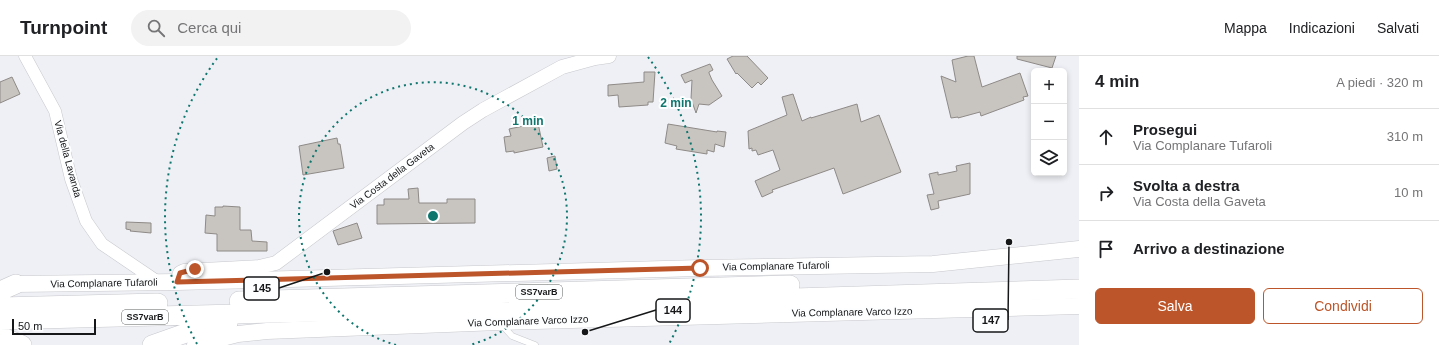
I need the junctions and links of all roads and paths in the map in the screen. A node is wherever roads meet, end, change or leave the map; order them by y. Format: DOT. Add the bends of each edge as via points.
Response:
graph roads {
  1 [pos="25,56"];
  2 [pos="609,56"];
  3 [pos="1079,249"];
  4 [pos="1079,278"];
  5 [pos="158,282"];
  6 [pos="177,282"];
  7 [pos="8,287"];
  8 [pos="1079,289"];
  9 [pos="1079,306"];
  10 [pos="0,307"];
  11 [pos="290,313"];
  12 [pos="0,320"];
  13 [pos="499,322"];
  14 [pos="0,336"];
  15 [pos="22,345"];
  16 [pos="152,345"];
  17 [pos="195,345"];
  18 [pos="535,345"];
  1 -- 5 [label="street, Via della Lavanda" via="55,111 71,179 86,221 102,244"];
  2 -- 6 [label="street, Via Costa della Gaveta" via="562,66 483,110 276,263 259,267 184,271 180,273"];
  3 -- 6 [label="main road, Via Complanare Tufaroli" via="933,264"];
  4 -- 10 [label="highway, SS7varB"];
  5 -- 6 [label="main road, Via Complanare Tufaroli"];
  5 -- 7 [label="main road, Via Complanare Tufaroli"];
  8 -- 11 [label="highway, SS7varB"];
  9 -- 13 [label="main road, Via Complanare Varco Izzo"];
  11 -- 12 [label="highway, SS7varB"];
  11 -- 16 [label="highway" via="220,324"];
  13 -- 17 [label="main road, Via Complanare Varco Izzo" via="266,331 238,334"];
  13 -- 18 [label="lane" via="512,336"];
  14 -- 15 [label="highway"];
}
